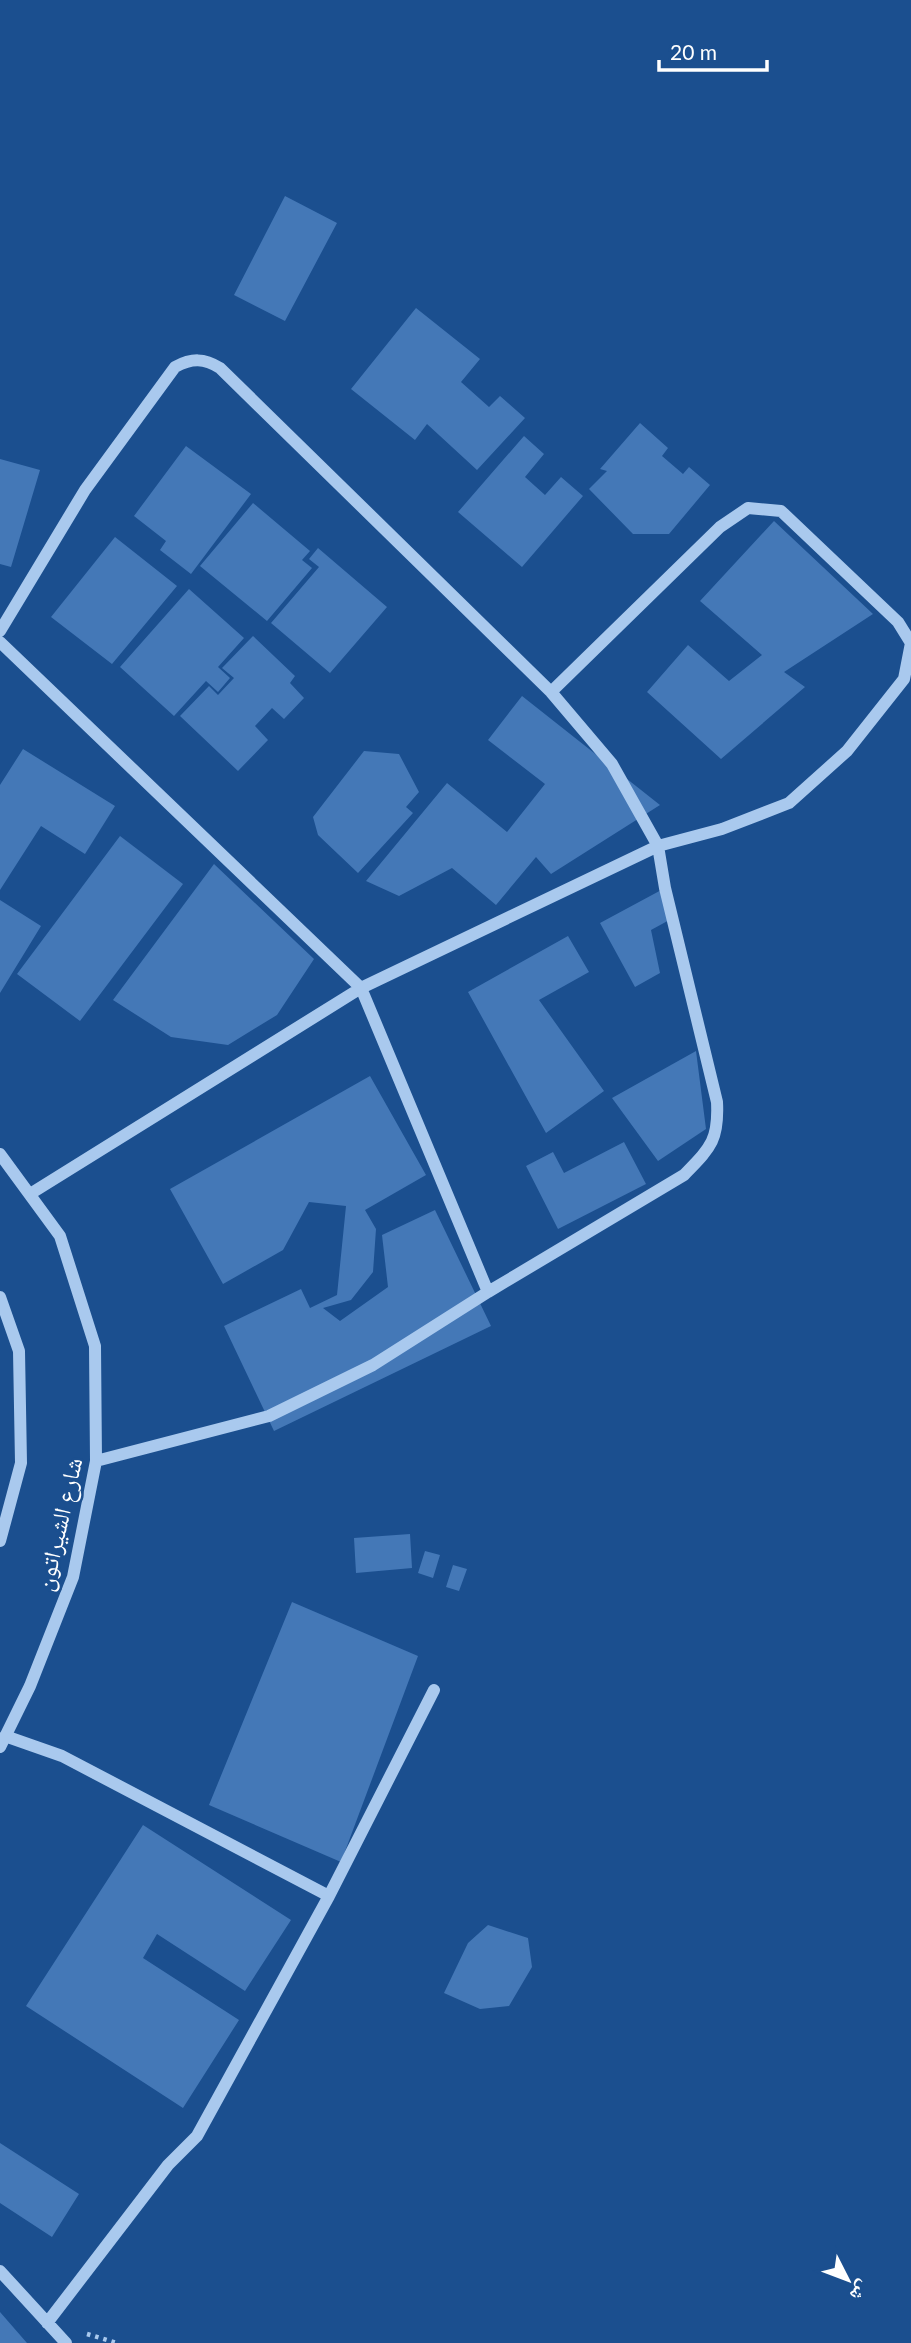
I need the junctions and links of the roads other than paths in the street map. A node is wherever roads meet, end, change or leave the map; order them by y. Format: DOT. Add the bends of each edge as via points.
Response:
graph roads {
  1 [pos="0,631"];
  2 [pos="0,642"];
  3 [pos="551,692"];
  4 [pos="658,846"];
  5 [pos="361,988"];
  6 [pos="0,1154"];
  7 [pos="30,1194"];
  8 [pos="488,1292"];
  9 [pos="0,1297"];
  10 [pos="96,1461"];
  11 [pos="0,1541"];
  12 [pos="435,1690"];
  13 [pos="3,1741"];
  14 [pos="329,1896"];
  15 [pos="0,2271"];
  16 [pos="47,2323"];
  17 [pos="66,2343"];
  1 -- 3 [label="street" via="85,490 174,367 188,360 207,360"];
  2 -- 5 [label="street"];
  3 -- 4 [label="street" via="611,764"];
  3 -- 4 [label="street" via="720,527 748,508 782,511 898,622 911,643 904,679 847,751 789,803 722,830"];
  4 -- 5 [label="street"];
  4 -- 8 [label="street" via="718,1102 718,1127 708,1150 684,1175"];
  5 -- 7 [label="street"];
  5 -- 8 [label="street"];
  6 -- 7 [label="street, شارع الشيراتون"];
  7 -- 10 [label="street, شارع الشيراتون" via="60,1236 96,1346"];
  8 -- 10 [label="street" via="373,1365 269,1416"];
  9 -- 11 [label="street, شارع الشيراتون" via="19,1351 21,1463"];
  10 -- 13 [label="street, شارع الشيراتون" via="73,1577"];
  12 -- 14 [label="street"];
  13 -- 14 [label="street" via="62,1756"];
  14 -- 16 [label="street" via="197,2136 168,2165"];
  15 -- 16 [label="street"];
  16 -- 17 [label="street"];
}
